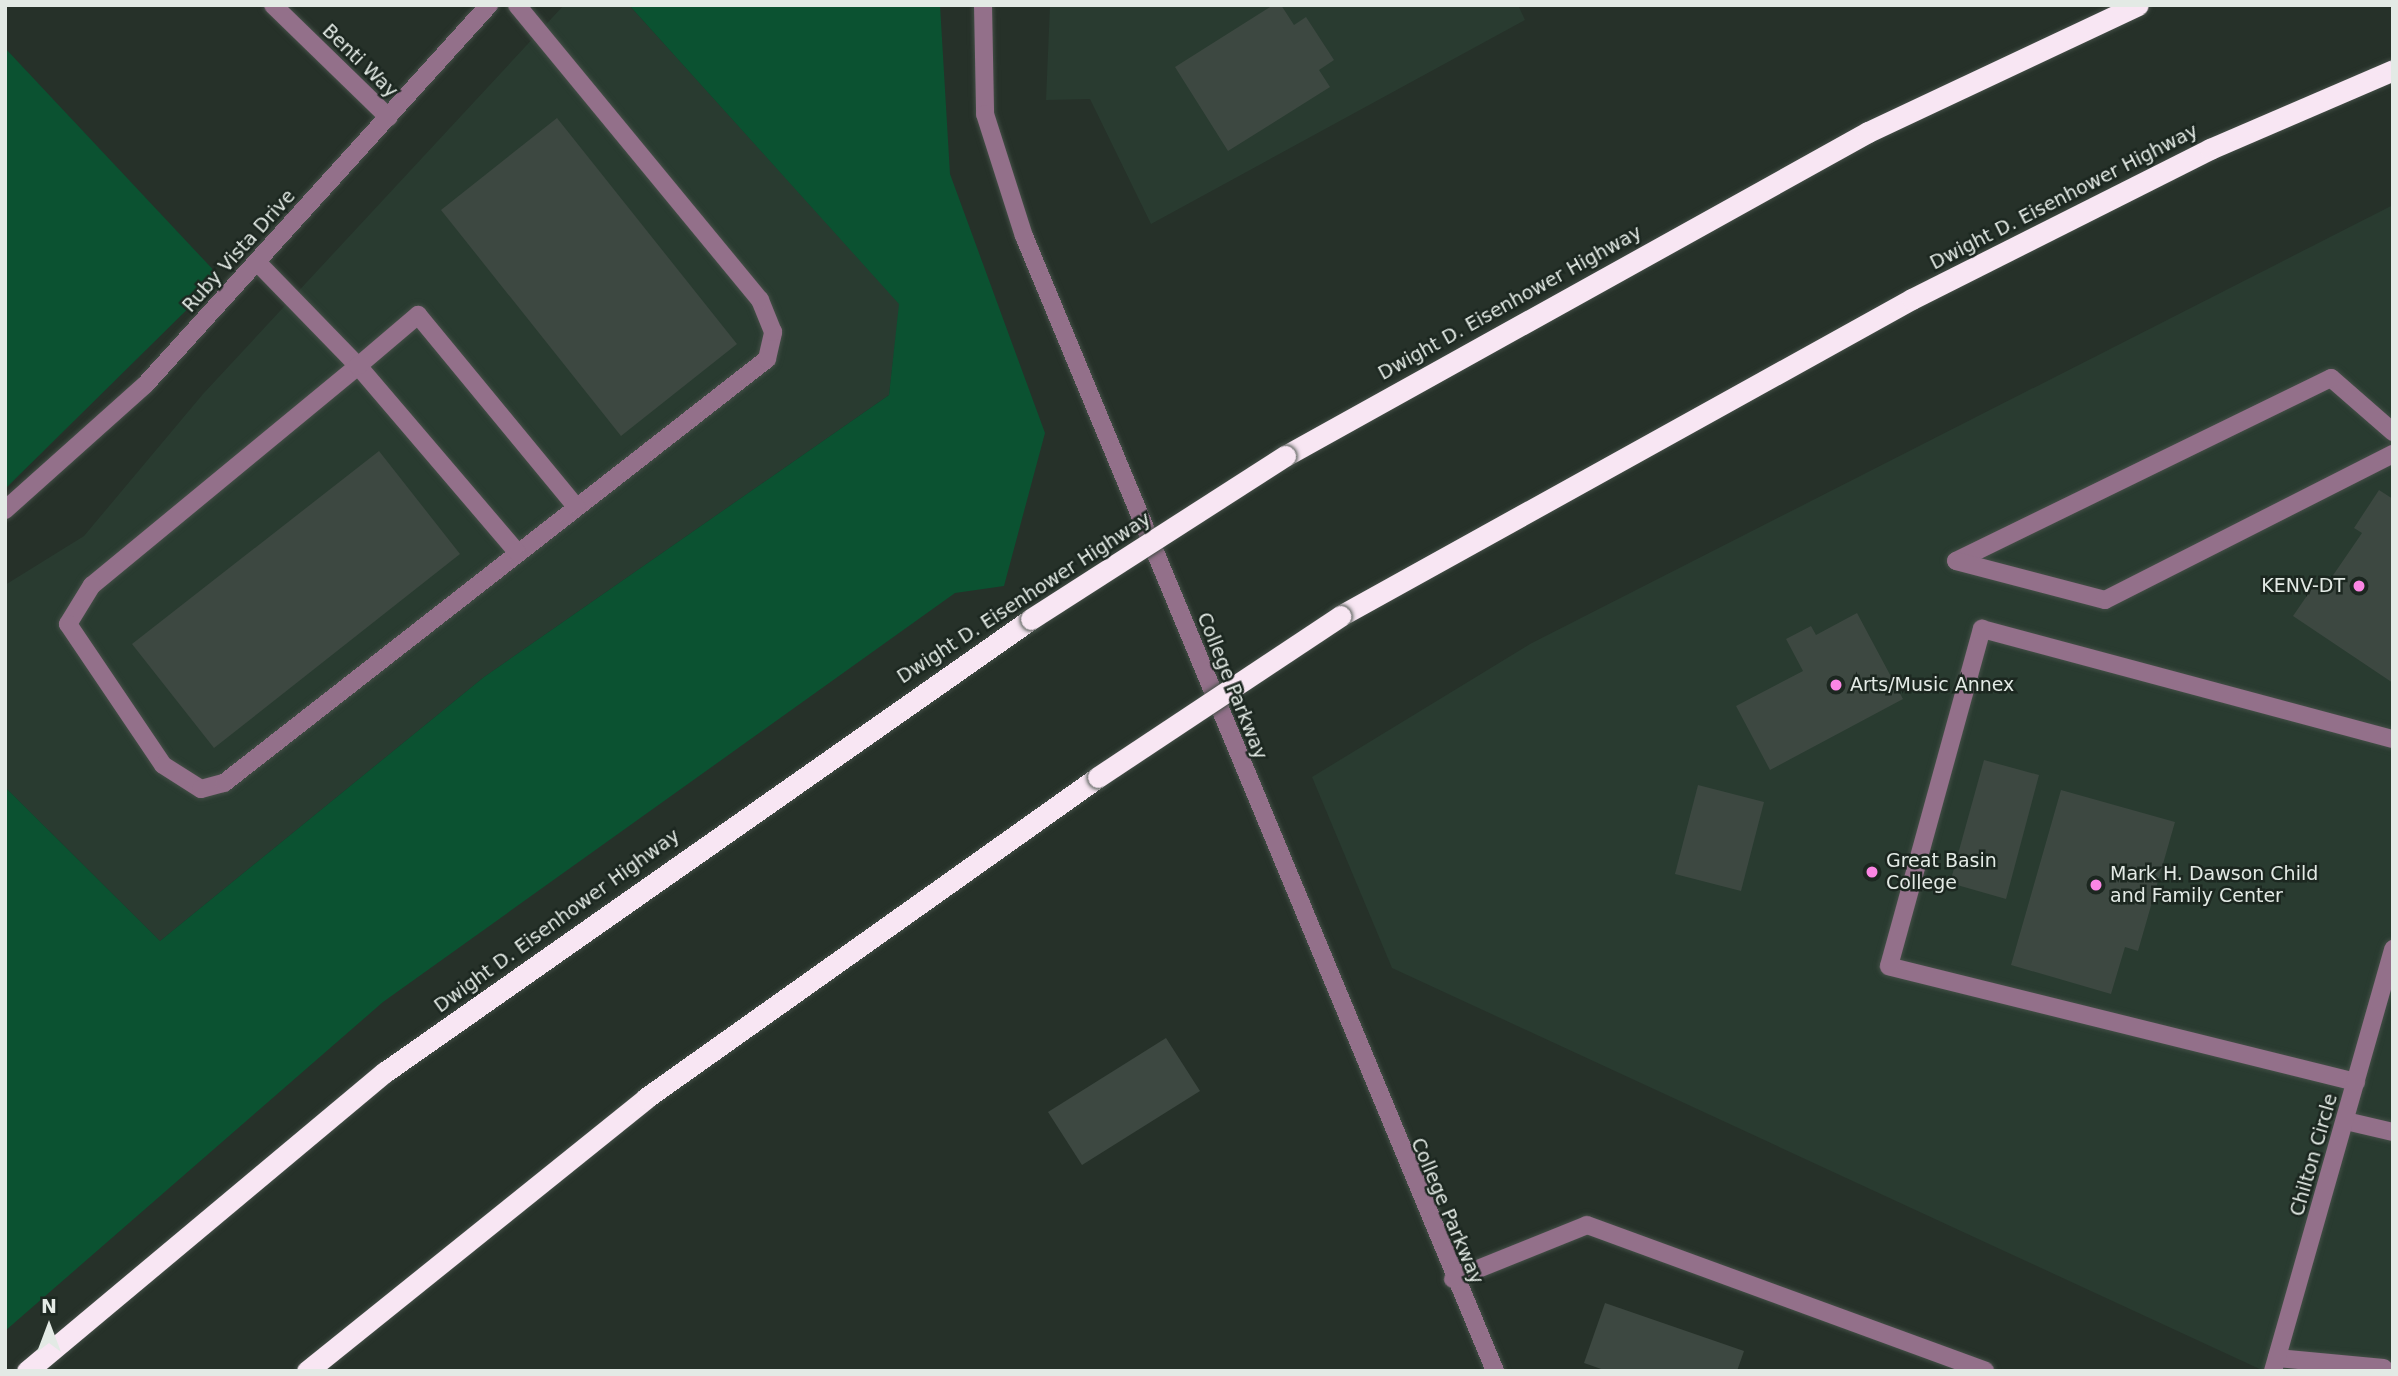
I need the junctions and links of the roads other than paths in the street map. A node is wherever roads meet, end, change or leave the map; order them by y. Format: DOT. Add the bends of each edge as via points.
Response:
graph roads {
  1 [pos="273,5"];
  2 [pos="489,5"];
  3 [pos="517,5"];
  4 [pos="983,5"];
  5 [pos="2138,5"];
  6 [pos="2393,70"];
  7 [pos="388,117"];
  8 [pos="257,262"];
  9 [pos="358,366"];
  10 [pos="2393,432"];
  11 [pos="2393,454"];
  12 [pos="576,506"];
  13 [pos="5,510"];
  14 [pos="517,552"];
  15 [pos="2393,740"];
  16 [pos="2393,949"];
  17 [pos="2356,1082"];
  18 [pos="2346,1121"];
  19 [pos="2393,1132"];
  20 [pos="1453,1279"];
  21 [pos="2275,1364"];
  22 [pos="2384,1368"];
  23 [pos="27,1371"];
  24 [pos="307,1371"];
  25 [pos="1495,1371"];
  26 [pos="1985,1371"];
  1 -- 7 [label="street, Benti Way"];
  2 -- 7 [label="street, Ruby Vista Drive"];
  3 -- 12 [label="street" via="760,300 773,332 767,359"];
  4 -- 20 [label="street, College Parkway" via="985,114 1024,236"];
  5 -- 23 [label="highway, Dwight D. Eisenhower Highway, bridge" via="1868,132 1286,456 1031,619 385,1072"];
  6 -- 24 [label="highway, Dwight D. Eisenhower Highway, bridge" via="2210,149 1912,299 1340,616 1098,777 646,1098"];
  7 -- 8 [label="street, Ruby Vista Drive"];
  8 -- 9 [label="street"];
  8 -- 13 [label="street, Ruby Vista Drive" via="145,385"];
  9 -- 12 [label="street" via="418,315"];
  9 -- 14 [label="street"];
  9 -- 14 [label="street" via="92,585 68,624 163,765 201,789 224,783"];
  10 -- 11 [label="street" via="2331,378 1956,561 2105,600"];
  12 -- 14 [label="street"];
  15 -- 17 [label="street" via="1982,629 1889,966"];
  16 -- 17 [label="street, Chilton Circle"];
  17 -- 18 [label="street, Chilton Circle"];
  18 -- 19 [label="street"];
  18 -- 21 [label="street, Chilton Circle"];
  20 -- 25 [label="street, College Parkway"];
  20 -- 26 [label="street" via="1587,1225"];
  21 -- 22 [label="street"];
}
